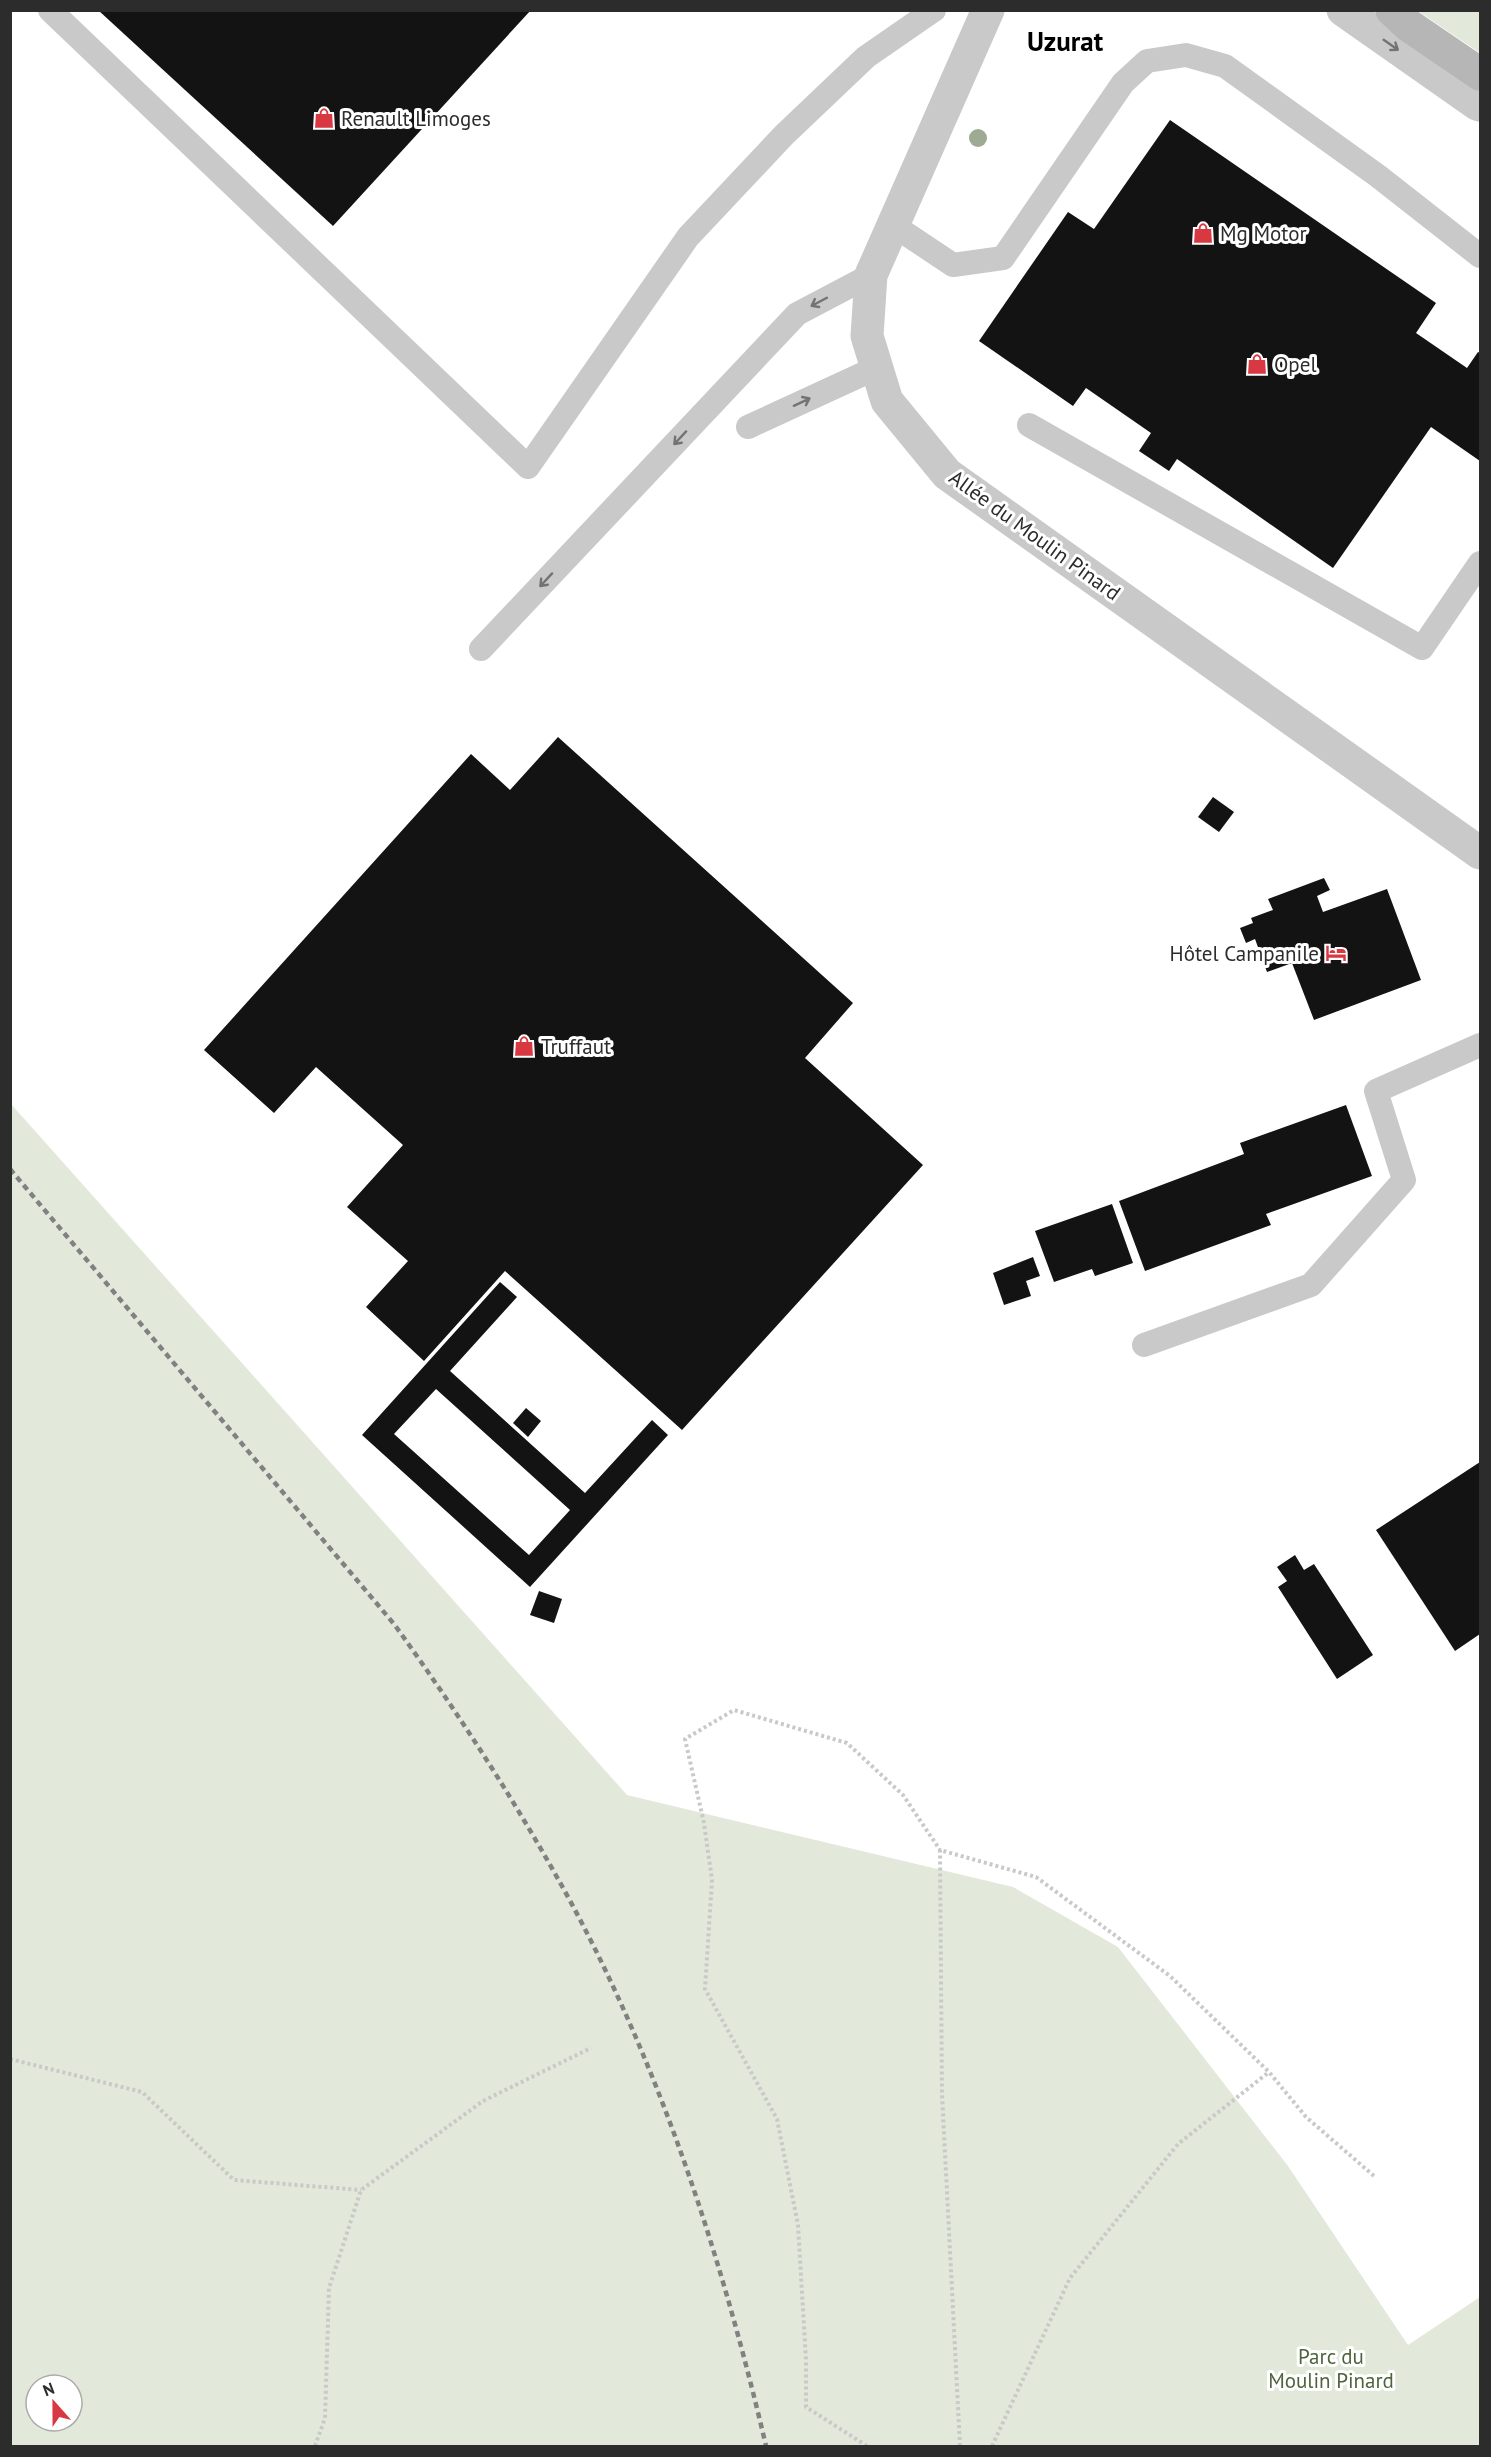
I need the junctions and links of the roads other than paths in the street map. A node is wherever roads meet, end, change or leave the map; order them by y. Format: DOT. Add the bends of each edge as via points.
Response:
graph roads {
  1 [pos="50,10"];
  2 [pos="934,10"];
  3 [pos="988,10"];
  4 [pos="1343,10"];
  5 [pos="1392,10"];
  6 [pos="1480,74"];
  7 [pos="1480,105"];
  8 [pos="893,225"];
  9 [pos="1480,256"];
  10 [pos="871,275"];
  11 [pos="876,368"];
  12 [pos="1029,425"];
  13 [pos="748,427"];
  14 [pos="1480,563"];
  15 [pos="481,649"];
  16 [pos="1480,853"];
  17 [pos="1480,1045"];
  18 [pos="1144,1345"];
  1 -- 2 [label="lane" via="528,467 688,237 784,135 866,57"];
  3 -- 8 [label="street, Allée du Moulin Pinard"];
  4 -- 7 [label="street, one-way"];
  5 -- 6 [label="main road"];
  8 -- 9 [label="lane" via="953,265 1003,258 1123,83 1147,61 1186,55 1225,66 1378,176"];
  8 -- 10 [label="street, Allée du Moulin Pinard"];
  10 -- 11 [label="street, Allée du Moulin Pinard" via="867,336"];
  10 -- 15 [label="lane, one-way" via="797,314"];
  13 -- 11 [label="lane, one-way"];
  11 -- 16 [label="street, Allée du Moulin Pinard" via="887,401 947,474"];
  12 -- 14 [label="lane" via="1422,648"];
  17 -- 18 [label="lane" via="1376,1091 1404,1180 1311,1285"];
}
